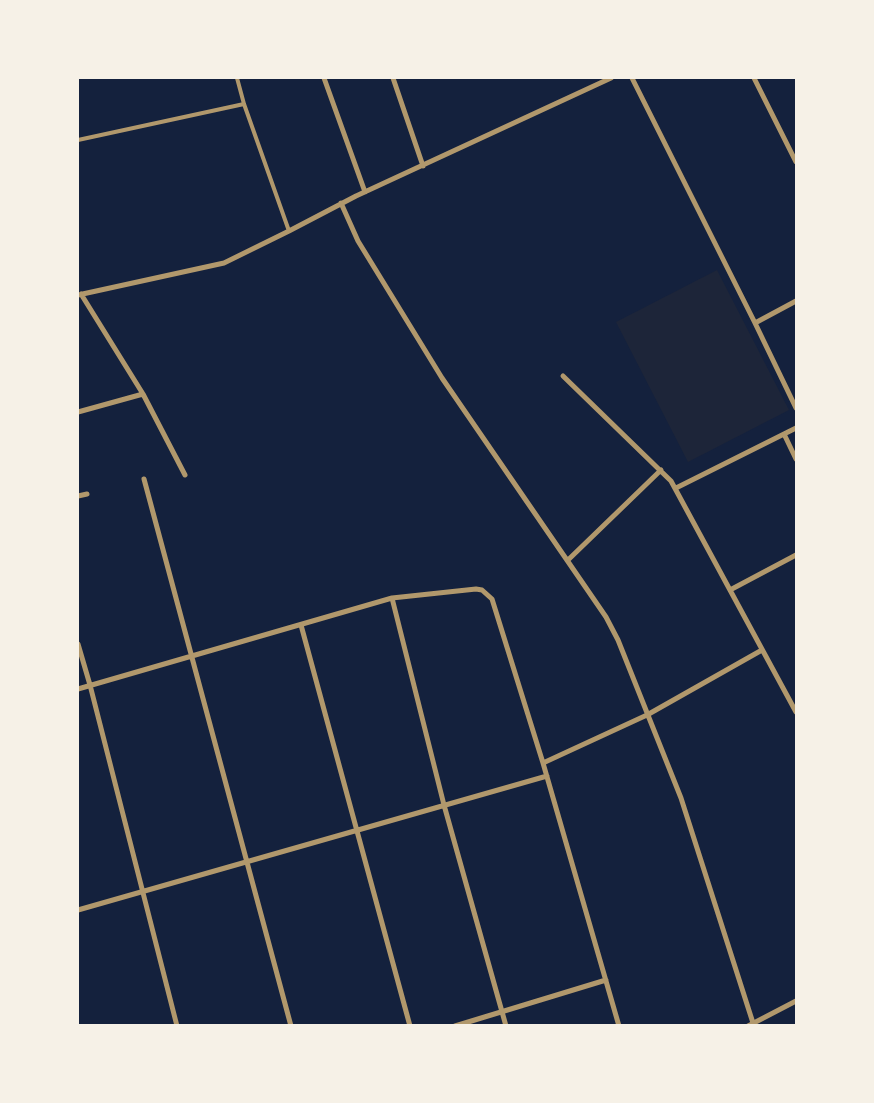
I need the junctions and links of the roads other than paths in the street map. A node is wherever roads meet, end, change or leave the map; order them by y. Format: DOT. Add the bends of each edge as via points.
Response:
graph roads {
  1 [pos="237,78"];
  2 [pos="324,78"];
  3 [pos="393,78"];
  4 [pos="612,78"];
  5 [pos="632,78"];
  6 [pos="754,78"];
  7 [pos="244,104"];
  8 [pos="78,140"];
  9 [pos="796,162"];
  10 [pos="423,166"];
  11 [pos="365,192"];
  12 [pos="341,204"];
  13 [pos="289,231"];
  14 [pos="79,294"];
  15 [pos="796,301"];
  16 [pos="755,323"];
  17 [pos="563,376"];
  18 [pos="143,394"];
  19 [pos="796,408"];
  20 [pos="78,412"];
  21 [pos="796,428"];
  22 [pos="784,434"];
  23 [pos="796,459"];
  24 [pos="661,470"];
  25 [pos="185,476"];
  26 [pos="144,480"];
  27 [pos="676,488"];
  28 [pos="88,494"];
  29 [pos="78,496"];
  30 [pos="796,555"];
  31 [pos="568,560"];
  32 [pos="730,590"];
  33 [pos="392,598"];
  34 [pos="302,625"];
  35 [pos="78,644"];
  36 [pos="762,650"];
  37 [pos="192,656"];
  38 [pos="90,685"];
  39 [pos="78,689"];
  40 [pos="796,712"];
  41 [pos="647,715"];
  42 [pos="543,763"];
  43 [pos="547,776"];
  44 [pos="444,805"];
  45 [pos="357,830"];
  46 [pos="248,862"];
  47 [pos="143,892"];
  48 [pos="78,910"];
  49 [pos="606,980"];
  50 [pos="796,1002"];
  51 [pos="502,1011"];
  52 [pos="750,1024"];
  53 [pos="178,1026"];
  54 [pos="291,1026"];
  55 [pos="410,1026"];
  56 [pos="454,1026"];
  57 [pos="506,1026"];
  58 [pos="618,1026"];
  1 -- 7 [label="lane"];
  2 -- 11 [label="street"];
  3 -- 10 [label="street"];
  4 -- 10 [label="street"];
  5 -- 16 [label="street"];
  6 -- 9 [label="street"];
  7 -- 8 [label="lane"];
  7 -- 13 [label="lane"];
  10 -- 11 [label="street"];
  11 -- 12 [label="street"];
  12 -- 13 [label="street"];
  12 -- 31 [label="street" via="358,241 442,378"];
  13 -- 14 [label="street" via="224,263"];
  14 -- 18 [label="street"];
  15 -- 16 [label="street"];
  16 -- 19 [label="street"];
  17 -- 24 [label="street"];
  18 -- 20 [label="street"];
  18 -- 25 [label="street"];
  21 -- 22 [label="street"];
  22 -- 23 [label="street"];
  22 -- 27 [label="street"];
  24 -- 27 [label="street"];
  24 -- 31 [label="street"];
  26 -- 37 [label="street"];
  27 -- 32 [label="street"];
  28 -- 29 [label="street"];
  30 -- 32 [label="street"];
  31 -- 41 [label="street" via="618,640"];
  32 -- 36 [label="street"];
  33 -- 34 [label="street"];
  33 -- 42 [label="street" via="476,589 489,595"];
  33 -- 44 [label="street"];
  34 -- 37 [label="street"];
  34 -- 45 [label="street"];
  35 -- 38 [label="street"];
  36 -- 40 [label="street"];
  36 -- 41 [label="street"];
  37 -- 38 [label="street"];
  37 -- 46 [label="street"];
  38 -- 39 [label="street"];
  38 -- 47 [label="street"];
  41 -- 42 [label="street"];
  41 -- 52 [label="street" via="681,798"];
  42 -- 43 [label="street"];
  43 -- 44 [label="street"];
  43 -- 49 [label="street"];
  44 -- 45 [label="street"];
  44 -- 51 [label="street"];
  45 -- 46 [label="street"];
  45 -- 55 [label="street"];
  46 -- 47 [label="street"];
  46 -- 54 [label="street"];
  47 -- 48 [label="street"];
  47 -- 53 [label="street"];
  49 -- 51 [label="street"];
  49 -- 58 [label="street"];
  50 -- 52 [label="street"];
  51 -- 56 [label="street"];
  51 -- 57 [label="street"];
}
